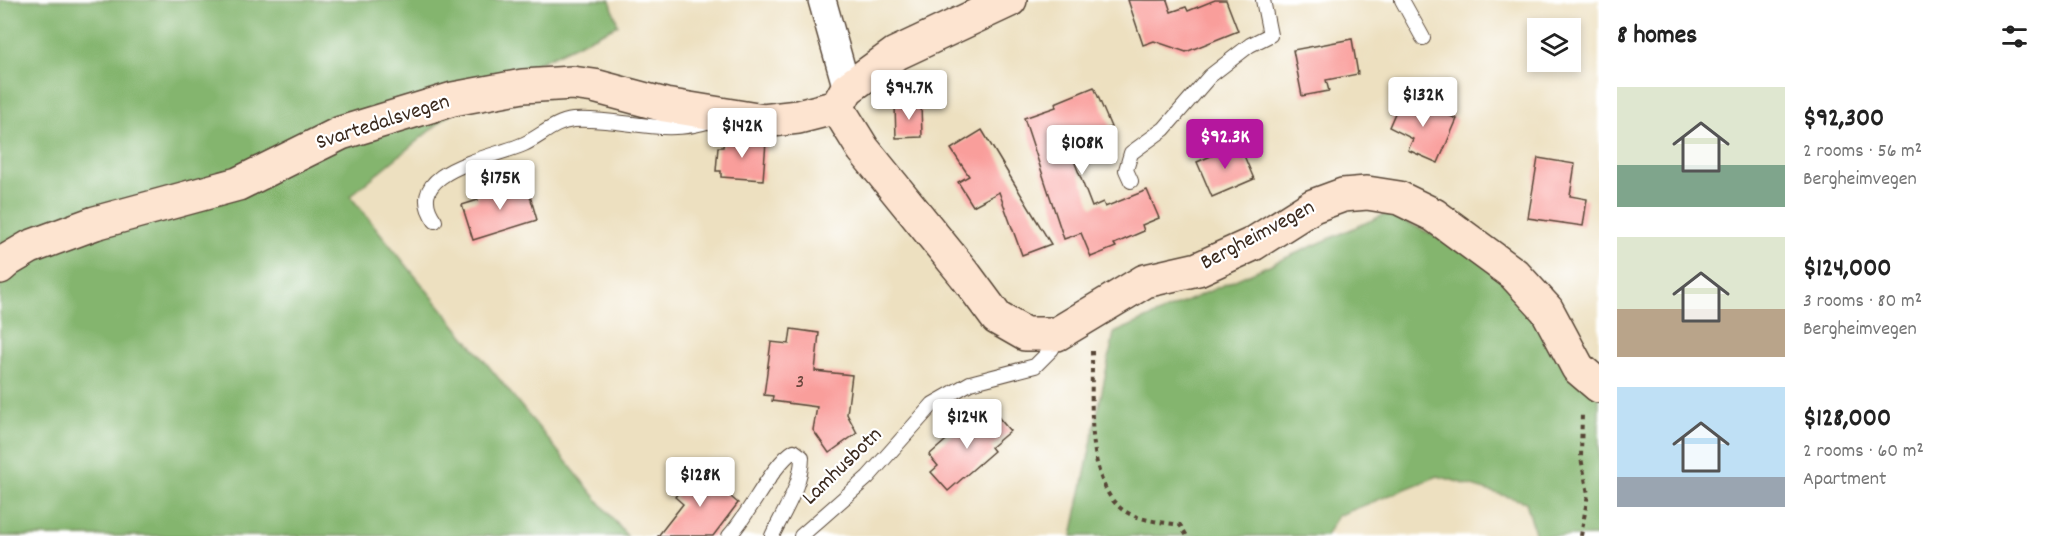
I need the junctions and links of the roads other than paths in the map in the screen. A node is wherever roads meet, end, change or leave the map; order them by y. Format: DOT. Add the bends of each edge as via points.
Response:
graph roads {
  1 [pos="822,0"];
  2 [pos="1010,0"];
  3 [pos="1263,0"];
  4 [pos="1402,0"];
  5 [pos="1423,38"];
  6 [pos="842,98"];
  7 [pos="714,114"];
  8 [pos="1131,181"];
  9 [pos="435,221"];
  10 [pos="0,267"];
  11 [pos="1058,334"];
  12 [pos="1595,384"];
  13 [pos="729,536"];
  14 [pos="772,536"];
  15 [pos="801,536"];
  1 -- 6 [label="street"];
  2 -- 6 [label="street" via="895,54"];
  3 -- 8 [label="lane" via="1270,35 1226,62 1164,129 1131,153 1126,170"];
  4 -- 5 [label="lane"];
  6 -- 7 [label="street, Svartedalsvegen" via="798,117 763,121"];
  6 -- 11 [label="street" via="863,149 997,318 1025,334"];
  7 -- 9 [label="lane" via="709,122 684,129 600,121 571,120 557,124 524,144 441,176 428,187 425,198 426,209"];
  7 -- 10 [label="street, Svartedalsvegen" via="572,83 523,86 453,99 341,133 238,184 95,223 30,247"];
  11 -- 12 [label="street, Bergheimvegen" via="1145,281 1221,260 1314,206 1343,195 1367,193 1399,198 1434,215 1514,274 1547,310 1578,368"];
  11 -- 15 [label="lane, Lamhusbotn" via="1052,349 1035,366 970,383 933,404 868,477"];
  13 -- 14 [label="lane, Lamhusbotn" via="794,451 802,457 802,466"];
}
